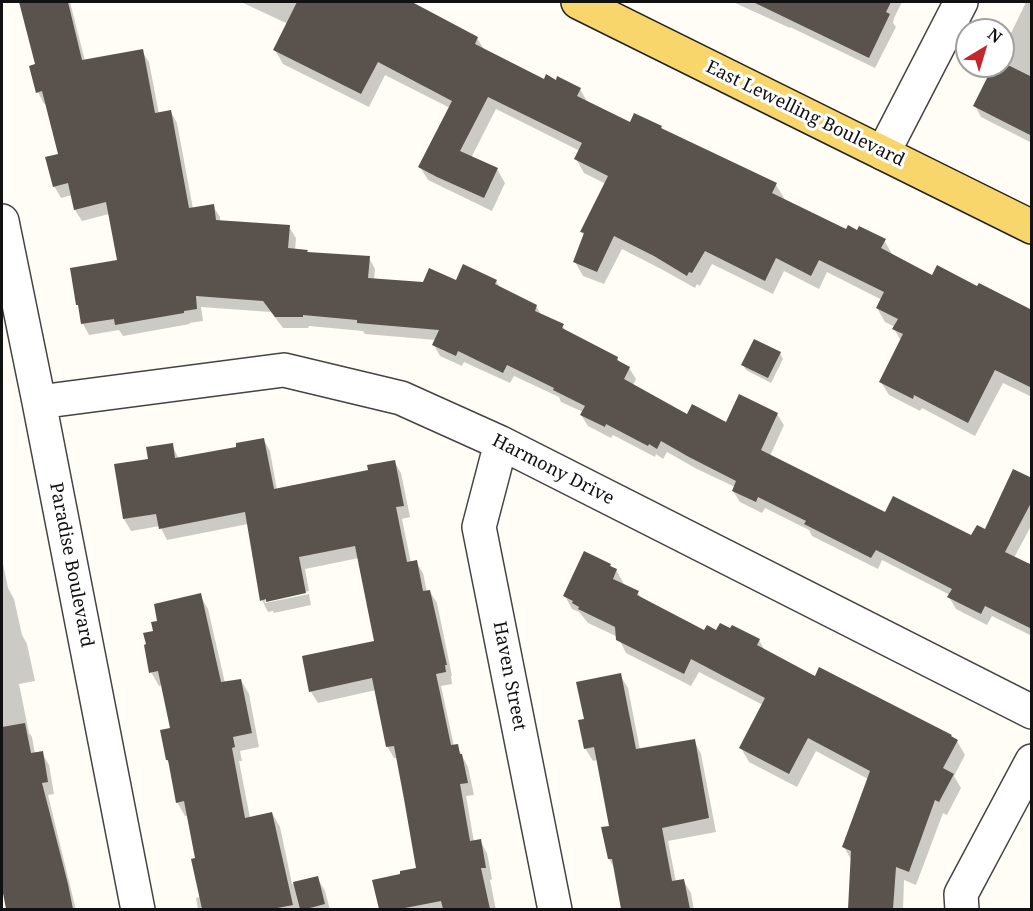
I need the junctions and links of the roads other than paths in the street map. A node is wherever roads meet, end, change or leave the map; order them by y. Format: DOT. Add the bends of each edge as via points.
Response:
graph roads {
  1 [pos="578,2"];
  2 [pos="961,2"];
  3 [pos="883,153"];
  4 [pos="2,222"];
  5 [pos="1032,227"];
  6 [pos="39,402"];
  7 [pos="501,443"];
  8 [pos="1032,712"];
  9 [pos="1032,761"];
  10 [pos="138,909"];
  11 [pos="555,909"];
  12 [pos="962,909"];
  1 -- 3 [label="main road, East Lewelling Boulevard"];
  2 -- 3 [label="street"];
  3 -- 5 [label="main road, East Lewelling Boulevard"];
  4 -- 6 [label="street, Paradise Boulevard"];
  6 -- 7 [label="street, Harmony Drive" via="284,370 402,398"];
  6 -- 10 [label="street, Paradise Boulevard"];
  7 -- 8 [label="street, Harmony Drive"];
  7 -- 11 [label="street, Haven Street" via="479,527"];
  9 -- 12 [label="street" via="961,894"];
}
